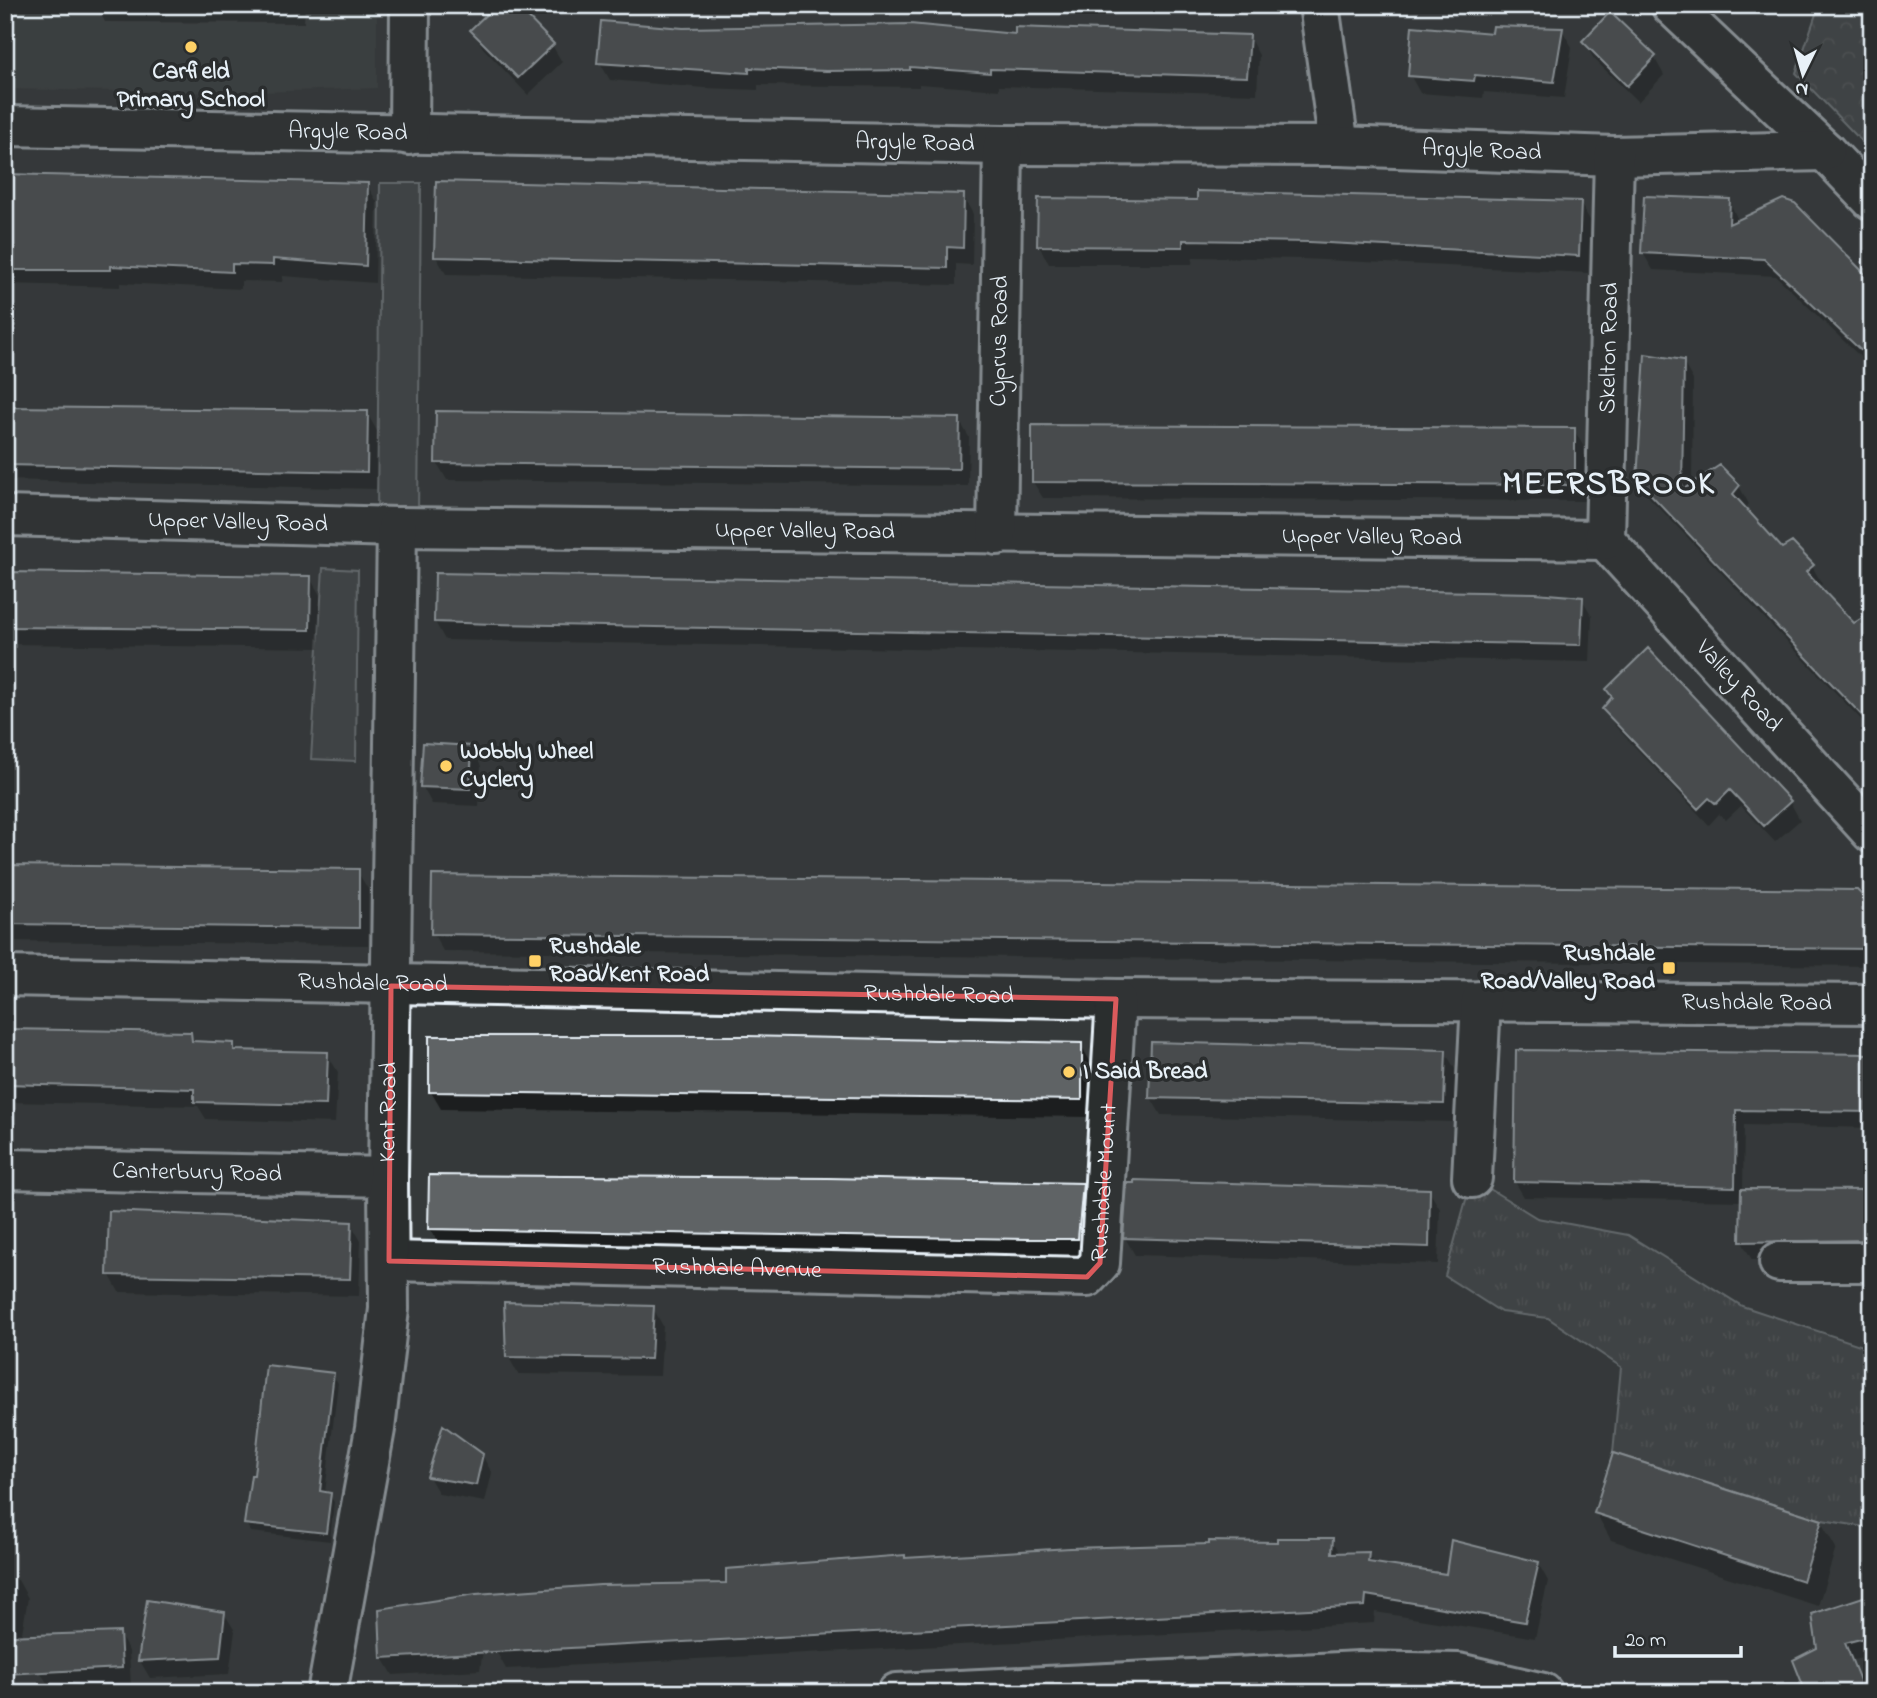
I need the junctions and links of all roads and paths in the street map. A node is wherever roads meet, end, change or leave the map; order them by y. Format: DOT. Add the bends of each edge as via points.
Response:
graph roads {
  1 [pos="410,5"];
  2 [pos="1320,5"];
  3 [pos="1671,5"];
  4 [pos="5,126"];
  5 [pos="409,135"];
  6 [pos="1003,145"];
  7 [pos="1339,146"];
  8 [pos="1825,151"];
  9 [pos="1614,156"];
  10 [pos="1872,200"];
  11 [pos="5,516"];
  12 [pos="397,527"];
  13 [pos="997,535"];
  14 [pos="1605,540"];
  15 [pos="1872,832"];
  16 [pos="5,976"];
  17 [pos="391,986"];
  18 [pos="1116,999"];
  19 [pos="1481,1000"];
  20 [pos="1872,1004"];
  21 [pos="5,1169"];
  22 [pos="388,1177"];
  23 [pos="1472,1178"];
  24 [pos="389,1261"];
  25 [pos="1779,1262"];
  26 [pos="1872,1262"];
  27 [pos="1087,1277"];
  28 [pos="1456,1683"];
  29 [pos="327,1693"];
  30 [pos="897,1693"];
  31 [pos="1543,1693"];
  1 -- 5 [label="street"];
  2 -- 7 [label="street"];
  3 -- 8 [label="street"];
  4 -- 5 [label="street, Argyle Road"];
  5 -- 6 [label="street, Argyle Road"];
  6 -- 7 [label="street, Argyle Road"];
  6 -- 13 [label="street, Cyprus Road"];
  7 -- 9 [label="street, Argyle Road"];
  8 -- 9 [label="street, Argyle Road"];
  8 -- 10 [label="street"];
  9 -- 14 [label="street, Skelton Road"];
  11 -- 12 [label="street, Upper Valley Road"];
  12 -- 13 [label="street, Upper Valley Road"];
  12 -- 17 [label="street, Kent Road"];
  13 -- 14 [label="street, Upper Valley Road"];
  14 -- 15 [label="street, Valley Road"];
  16 -- 17 [label="street, Rushdale Road"];
  17 -- 18 [label="street, Rushdale Road"];
  17 -- 22 [label="street, Kent Road"];
  18 -- 19 [label="street, Rushdale Road"];
  18 -- 27 [label="street, Rushdale Mount" via="1100,1263"];
  19 -- 20 [label="street, Rushdale Road"];
  19 -- 23 [label="street"];
  21 -- 22 [label="street, Canterbury Road"];
  22 -- 24 [label="street, Kent Road"];
  24 -- 27 [label="street, Rushdale Avenue"];
  24 -- 29 [label="street, Kent Road" via="389,1309 376,1429"];
  25 -- 26 [label="street"];
  28 -- 30 [label="street" via="1360,1671"];
  28 -- 31 [label="street"];
}
